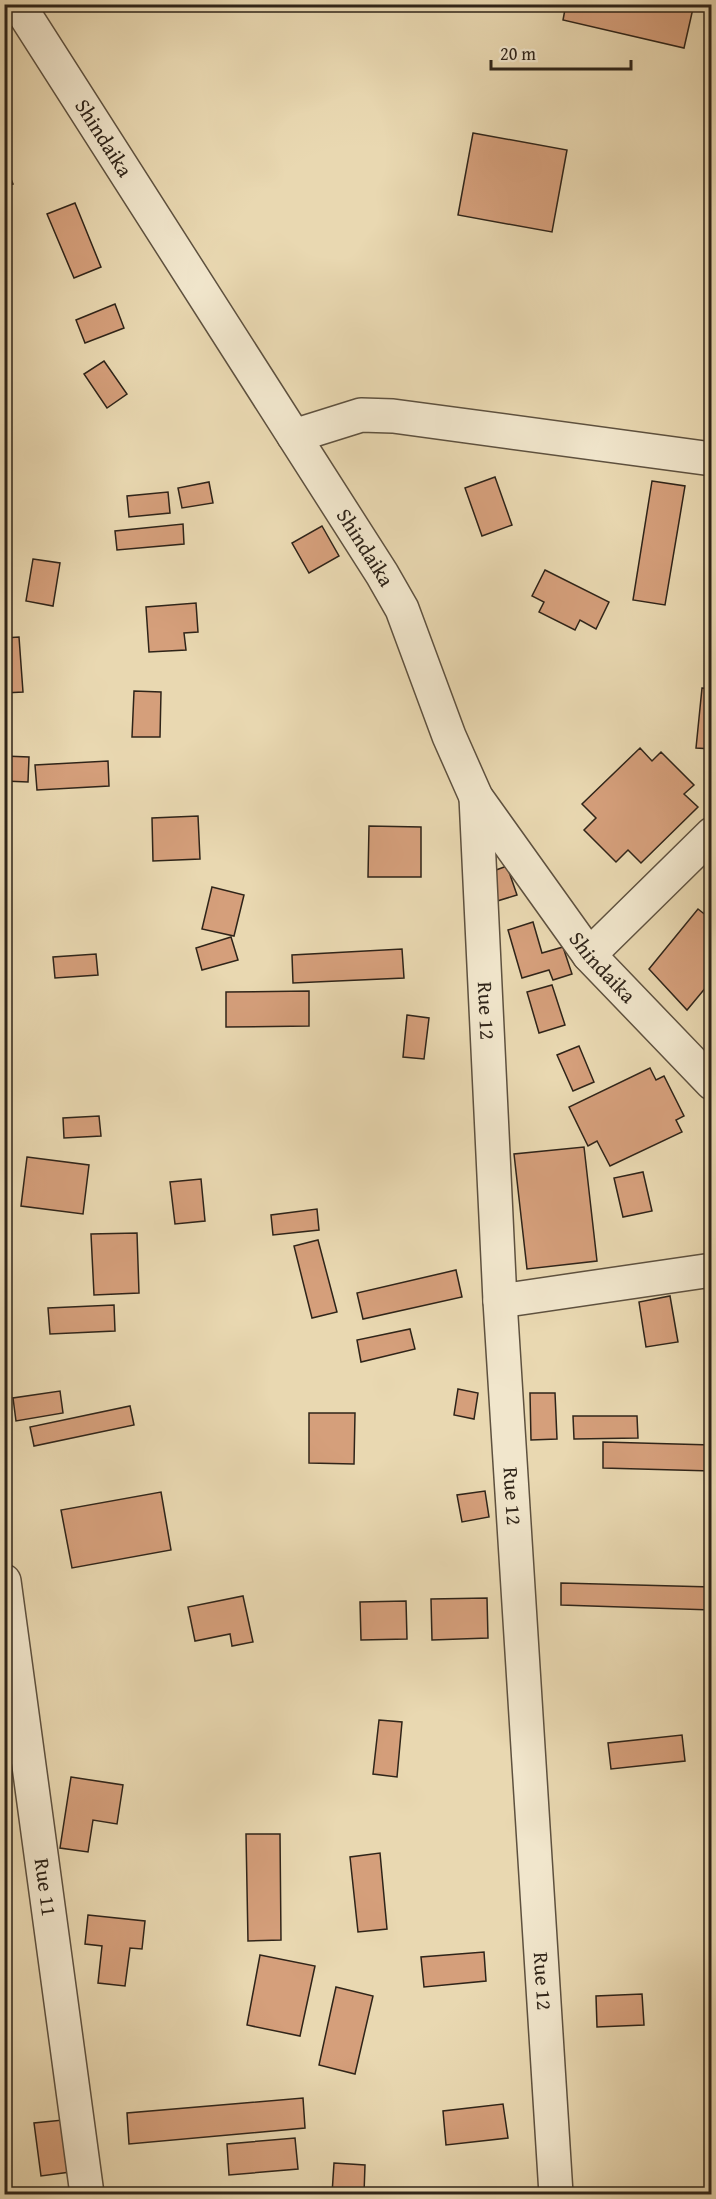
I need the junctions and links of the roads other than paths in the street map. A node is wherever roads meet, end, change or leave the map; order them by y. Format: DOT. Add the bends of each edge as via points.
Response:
graph roads {
  1 [pos="18,4"];
  2 [pos="294,436"];
  3 [pos="711,459"];
  4 [pos="476,797"];
  5 [pos="711,834"];
  6 [pos="590,956"];
  7 [pos="711,1083"];
  8 [pos="711,1270"];
  9 [pos="500,1301"];
  10 [pos="4,1581"];
  11 [pos="7,1628"];
  12 [pos="87,2194"];
  13 [pos="556,2194"];
  1 -- 2 [label="street, Shindaika"];
  2 -- 3 [label="street" via="361,416 393,416"];
  2 -- 4 [label="street, Shindaika" via="402,609"];
  4 -- 6 [label="street, Shindaika"];
  4 -- 9 [label="street, Rue 12"];
  5 -- 6 [label="street"];
  6 -- 7 [label="street, Shindaika"];
  8 -- 9 [label="street"];
  9 -- 13 [label="street, Rue 12"];
  10 -- 11 [label="street, Rue 11"];
  11 -- 12 [label="street, Rue 11"];
}
